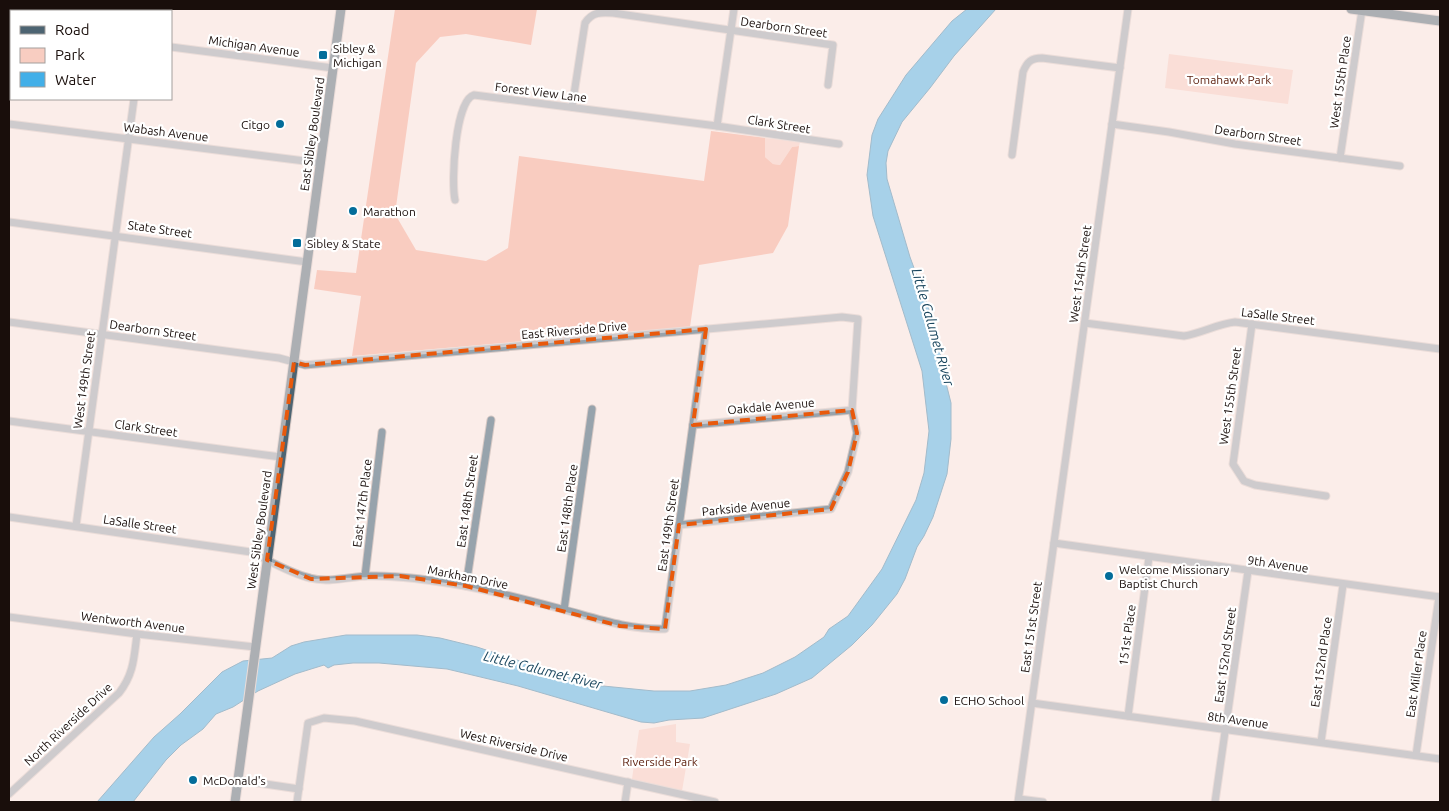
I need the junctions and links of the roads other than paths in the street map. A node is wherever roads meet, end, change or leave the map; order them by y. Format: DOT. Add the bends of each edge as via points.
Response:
graph roads {
  1 [pos="341,9"];
  2 [pos="734,9"];
  3 [pos="1128,9"];
  4 [pos="1351,9"];
  5 [pos="1362,10"];
  6 [pos="1440,20"];
  7 [pos="731,31"];
  8 [pos="172,47"];
  9 [pos="333,68"];
  10 [pos="1120,68"];
  11 [pos="828,85"];
  12 [pos="134,100"];
  13 [pos="572,107"];
  14 [pos="9,124"];
  15 [pos="1112,124"];
  16 [pos="716,126"];
  17 [pos="128,139"];
  18 [pos="838,144"];
  19 [pos="1012,155"];
  20 [pos="1340,158"];
  21 [pos="320,162"];
  22 [pos="1400,166"];
  23 [pos="455,200"];
  24 [pos="9,222"];
  25 [pos="115,236"];
  26 [pos="307,262"];
  27 [pos="9,322"];
  28 [pos="1084,322"];
  29 [pos="1252,324"];
  30 [pos="706,329"];
  31 [pos="102,334"];
  32 [pos="1440,349"];
  33 [pos="294,362"];
  34 [pos="592,409"];
  35 [pos="852,410"];
  36 [pos="490,420"];
  37 [pos="9,421"];
  38 [pos="693,425"];
  39 [pos="89,431"];
  40 [pos="382,432"];
  41 [pos="281,457"];
  42 [pos="1326,496"];
  43 [pos="9,517"];
  44 [pos="679,525"];
  45 [pos="76,526"];
  46 [pos="1054,543"];
  47 [pos="1149,557"];
  48 [pos="267,560"];
  49 [pos="1248,571"];
  50 [pos="364,576"];
  51 [pos="1343,585"];
  52 [pos="466,586"];
  53 [pos="1440,597"];
  54 [pos="564,610"];
  55 [pos="9,617"];
  56 [pos="665,629"];
  57 [pos="137,634"];
  58 [pos="255,650"];
  59 [pos="1032,703"];
  60 [pos="1128,716"];
  61 [pos="1225,729"];
  62 [pos="1321,742"];
  63 [pos="1416,755"];
  64 [pos="1440,759"];
  65 [pos="238,780"];
  66 [pos="628,782"];
  67 [pos="298,789"];
  68 [pos="9,794"];
  69 [pos="1019,801"];
  70 [pos="235,802"];
  71 [pos="297,802"];
  72 [pos="625,802"];
  73 [pos="715,802"];
  74 [pos="1043,802"];
  75 [pos="1215,802"];
  1 -- 9 [label="main road, East Sibley Boulevard"];
  2 -- 7 [label="street"];
  3 -- 10 [label="street, West 154th Street"];
  4 -- 5 [label="main road"];
  5 -- 6 [label="main road"];
  5 -- 20 [label="street, West 155th Place"];
  7 -- 11 [label="street, Dearborn Street" via="833,45"];
  7 -- 13 [label="street, Dearborn Street" via="613,13 593,15 585,23"];
  7 -- 16 [label="street"];
  8 -- 9 [label="street, Michigan Avenue"];
  9 -- 21 [label="main road, East Sibley Boulevard"];
  10 -- 15 [label="street, West 154th Street"];
  10 -- 19 [label="street" via="1042,58 1030,60 1023,72"];
  12 -- 17 [label="street"];
  13 -- 16 [label="street, Forest View Lane"];
  13 -- 23 [label="street, Forest View Lane" via="469,96 463,108 453,169"];
  14 -- 17 [label="street, Wabash Avenue"];
  15 -- 20 [label="street, Dearborn Street"];
  15 -- 28 [label="street, West 154th Street"];
  16 -- 18 [label="street, Clark Street"];
  17 -- 21 [label="street, Wabash Avenue"];
  17 -- 25 [label="street"];
  20 -- 22 [label="street, Dearborn Street"];
  21 -- 26 [label="main road, East Sibley Boulevard"];
  24 -- 25 [label="street, State Street"];
  25 -- 26 [label="street, State Street"];
  25 -- 31 [label="street, West 149th Street"];
  26 -- 33 [label="main road, West Sibley Boulevard"];
  27 -- 31 [label="street, Dearborn Street"];
  28 -- 29 [label="street, LaSalle Street" via="1184,336 1198,334 1222,323"];
  28 -- 46 [label="street, West 154th Street"];
  29 -- 32 [label="street, LaSalle Street"];
  29 -- 42 [label="street, West 155th Street" via="1233,464 1244,481 1255,485"];
  30 -- 33 [label="street, East Riverside Drive" via="305,365"];
  30 -- 35 [label="street, East Riverside Drive" via="842,317 858,319"];
  30 -- 38 [label="street, East 149th Street"];
  31 -- 33 [label="street, Dearborn Street"];
  31 -- 39 [label="street, West 149th Street"];
  33 -- 41 [label="main road, West Sibley Boulevard"];
  34 -- 54 [label="street, East 148th Place"];
  35 -- 38 [label="street, Oakdale Avenue"];
  35 -- 44 [label="street, Parkside Avenue" via="857,433 848,472 831,509"];
  36 -- 52 [label="street, East 148th Street"];
  37 -- 39 [label="street, Clark Street"];
  38 -- 44 [label="street, East 149th Street"];
  39 -- 41 [label="street, Clark Street"];
  39 -- 45 [label="street, West 149th Street"];
  40 -- 50 [label="street, East 147th Place"];
  41 -- 48 [label="main road, West Sibley Boulevard"];
  43 -- 45 [label="street, LaSalle Street"];
  44 -- 56 [label="street, East 149th Street"];
  45 -- 48 [label="street, LaSalle Street" via="251,552"];
  46 -- 47 [label="street, 9th Avenue"];
  46 -- 59 [label="street, East 151st Street"];
  47 -- 49 [label="street, 9th Avenue"];
  47 -- 60 [label="street, 151st Place"];
  48 -- 50 [label="street, Markham Drive" via="311,579 341,580"];
  48 -- 58 [label="main road, West Sibley Boulevard"];
  49 -- 51 [label="street, 9th Avenue"];
  49 -- 61 [label="street, East 152nd Street"];
  50 -- 52 [label="street, Markham Drive" via="400,576"];
  51 -- 53 [label="street, 9th Avenue"];
  51 -- 62 [label="street, East 152nd Place"];
  52 -- 54 [label="street, Markham Drive"];
  53 -- 63 [label="street, East Miller Place"];
  54 -- 56 [label="street, Markham Drive" via="620,626"];
  55 -- 57 [label="street, Wentworth Avenue"];
  57 -- 58 [label="street, Wentworth Avenue"];
  57 -- 68 [label="street, North Riverside Drive" via="128,682"];
  58 -- 65 [label="main road, West Sibley Boulevard"];
  59 -- 60 [label="street, 8th Avenue"];
  59 -- 69 [label="street, East 151st Street"];
  60 -- 61 [label="street, 8th Avenue"];
  61 -- 62 [label="street, 8th Avenue"];
  61 -- 75 [label="street, East 152nd Street"];
  62 -- 63 [label="street, 8th Avenue"];
  63 -- 64 [label="street, 8th Avenue"];
  65 -- 67 [label="street"];
  65 -- 70 [label="main road, West Sibley Boulevard"];
  66 -- 67 [label="street, West Riverside Drive" via="355,721 324,718 308,723"];
  66 -- 72 [label="street"];
  66 -- 73 [label="street, West Riverside Drive"];
  67 -- 71 [label="street"];
  69 -- 74 [label="street"];
}
